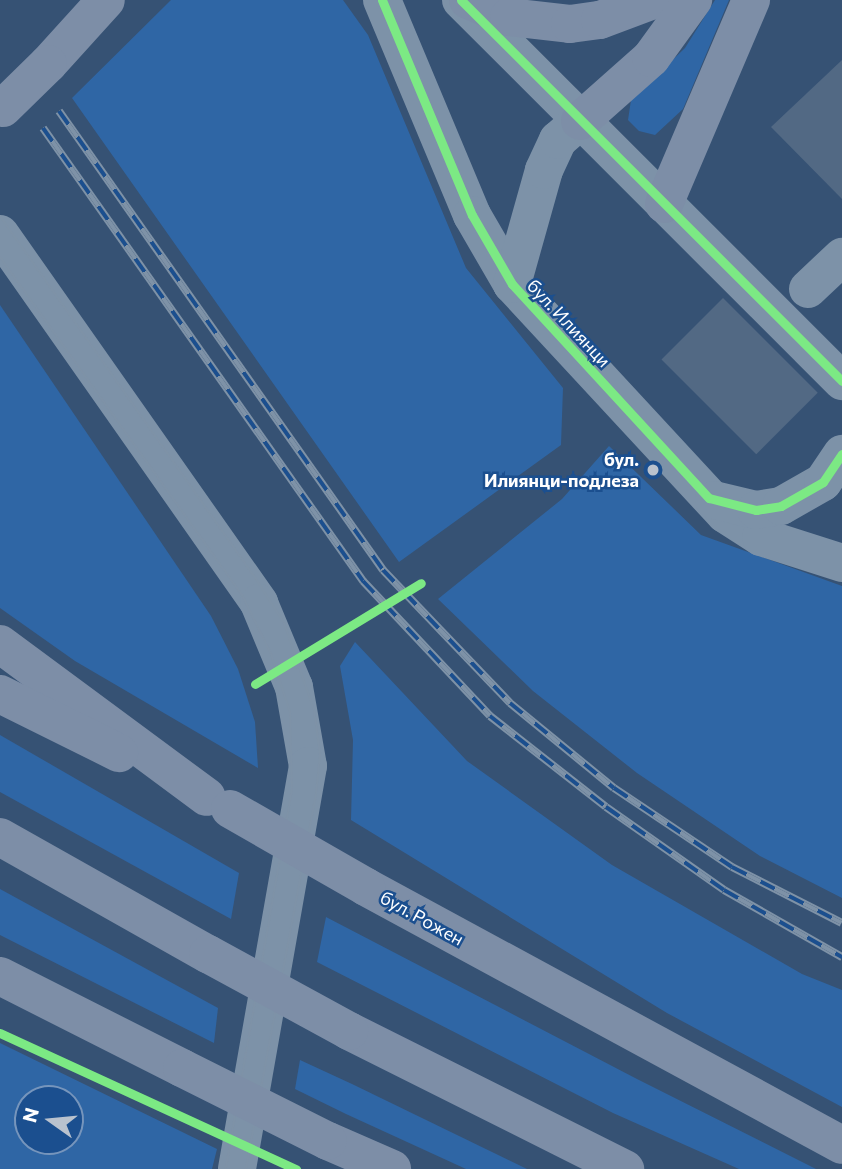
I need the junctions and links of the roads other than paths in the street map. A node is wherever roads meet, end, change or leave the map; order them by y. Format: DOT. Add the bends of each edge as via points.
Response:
graph roads {
  1 [pos="106,0"];
  2 [pos="382,0"];
  3 [pos="461,0"];
  4 [pos="468,0"];
  5 [pos="653,0"];
  6 [pos="693,0"];
  7 [pos="751,0"];
  8 [pos="1,110"];
  9 [pos="580,121"];
  10 [pos="664,204"];
  11 [pos="0,234"];
  12 [pos="842,257"];
  13 [pos="512,284"];
  14 [pos="808,289"];
  15 [pos="842,380"];
  16 [pos="842,454"];
  17 [pos="709,498"];
  18 [pos="842,563"];
  19 [pos="0,644"];
  20 [pos="0,694"];
  21 [pos="219,803"];
  22 [pos="0,837"];
  23 [pos="0,976"];
  24 [pos="0,987"];
  25 [pos="38,998"];
  26 [pos="842,1145"];
  27 [pos="237,1169"];
  28 [pos="393,1169"];
  29 [pos="625,1169"];
  1 -- 8 [label="main road, bridge"];
  2 -- 13 [label="street, бул. Илиянци" via="472,215"];
  3 -- 9 [label="street"];
  4 -- 5 [label="main road" via="509,17 570,24 600,20"];
  6 -- 9 [label="main road" via="651,58"];
  7 -- 10 [label="main road"];
  9 -- 10 [label="street"];
  9 -- 13 [label="street" via="558,141 544,170"];
  10 -- 15 [label="street"];
  11 -- 27 [label="street" via="259,603 294,687 308,766"];
  12 -- 14 [label="street"];
  13 -- 17 [label="street, бул. Илиянци"];
  16 -- 17 [label="street" via="823,482 781,506 757,510"];
  17 -- 18 [label="street, бул. Илиянци" via="761,537"];
  19 -- 21 [label="main road"];
  20 -- 21 [label="main road, бул. Рожен"];
  21 -- 26 [label="main road, бул. Рожен, bridge"];
  22 -- 29 [label="main road, bridge" via="349,1031"];
  23 -- 25 [label="main road"];
  24 -- 25 [label="main road"];
  25 -- 28 [label="main road, bridge"];
}
